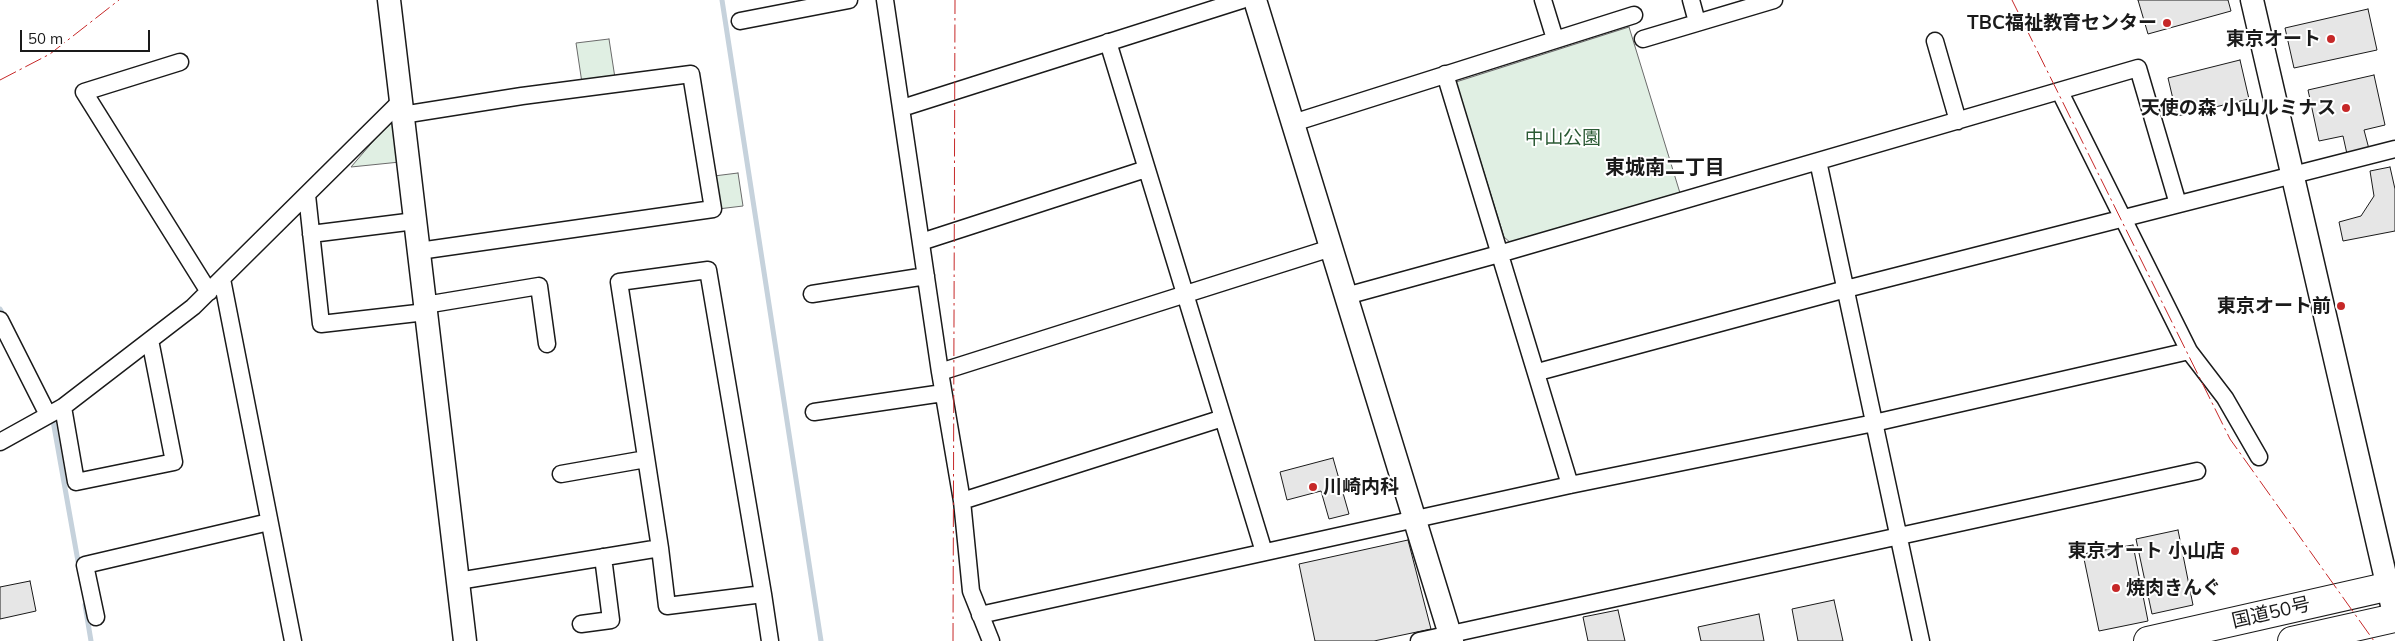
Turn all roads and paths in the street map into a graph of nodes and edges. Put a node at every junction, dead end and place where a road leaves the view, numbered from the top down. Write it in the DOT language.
graph roads {
  1 [pos="389,0"];
  2 [pos="849,0"];
  3 [pos="886,0"];
  4 [pos="1242,0"];
  5 [pos="1254,0"];
  6 [pos="1543,0"];
  7 [pos="1690,0"];
  8 [pos="1774,0"];
  9 [pos="2252,0"];
  10 [pos="1634,14"];
  11 [pos="740,21"];
  12 [pos="1697,22"];
  13 [pos="1555,39"];
  14 [pos="1643,39"];
  15 [pos="1935,41"];
  16 [pos="1108,42"];
  17 [pos="180,62"];
  18 [pos="1445,74"];
  19 [pos="2060,92"];
  20 [pos="402,108"];
  21 [pos="902,108"];
  22 [pos="1958,121"];
  23 [pos="1293,123"];
  24 [pos="2395,150"];
  25 [pos="1818,161"];
  26 [pos="1146,169"];
  27 [pos="2293,176"];
  28 [pos="306,195"];
  29 [pos="2178,204"];
  30 [pos="2124,218"];
  31 [pos="415,221"];
  32 [pos="311,234"];
  33 [pos="922,242"];
  34 [pos="1331,248"];
  35 [pos="419,251"];
  36 [pos="1499,254"];
  37 [pos="926,276"];
  38 [pos="222,279"];
  39 [pos="1846,289"];
  40 [pos="209,292"];
  41 [pos="812,294"];
  42 [pos="1186,295"];
  43 [pos="1346,296"];
  44 [pos="426,308"];
  45 [pos="0,320"];
  46 [pos="150,340"];
  47 [pos="546,344"];
  48 [pos="2188,351"];
  49 [pos="940,372"];
  50 [pos="1538,372"];
  51 [pos="943,393"];
  52 [pos="63,407"];
  53 [pos="814,412"];
  54 [pos="48,415"];
  55 [pos="1223,418"];
  56 [pos="1874,423"];
  57 [pos="0,442"];
  58 [pos="2259,457"];
  59 [pos="646,459"];
  60 [pos="2196,472"];
  61 [pos="561,474"];
  62 [pos="1570,485"];
  63 [pos="962,501"];
  64 [pos="1416,520"];
  65 [pos="270,522"];
  66 [pos="1899,538"];
  67 [pos="660,548"];
  68 [pos="1264,552"];
  69 [pos="603,557"];
  70 [pos="458,581"];
  71 [pos="2391,586"];
  72 [pos="763,594"];
  73 [pos="980,615"];
  74 [pos="96,617"];
  75 [pos="2395,618"];
  76 [pos="581,624"];
  77 [pos="1451,638"];
  78 [pos="293,641"];
  79 [pos="465,641"];
  80 [pos="770,641"];
  81 [pos="991,641"];
  82 [pos="1420,641"];
  83 [pos="1921,641"];
  84 [pos="2148,641"];
  85 [pos="2292,641"];
  1 -- 20 [label="street"];
  2 -- 11 [label="street"];
  3 -- 21 [label="street"];
  4 -- 16 [label="street"];
  5 -- 23 [label="street"];
  6 -- 13 [label="street"];
  7 -- 12 [label="street"];
  8 -- 12 [label="street"];
  9 -- 27 [label="street"];
  10 -- 13 [label="street"];
  12 -- 14 [label="street"];
  13 -- 18 [label="street"];
  15 -- 22 [label="street"];
  16 -- 21 [label="street"];
  16 -- 26 [label="street"];
  17 -- 40 [label="street"];
  18 -- 23 [label="street"];
  18 -- 36 [label="street"];
  19 -- 22 [label="street"];
  19 -- 29 [label="street"];
  19 -- 30 [label="street"];
  20 -- 28 [label="street"];
  20 -- 31 [label="street"];
  20 -- 35 [label="street"];
  21 -- 33 [label="street"];
  22 -- 25 [label="street"];
  23 -- 34 [label="street"];
  24 -- 27 [label="street"];
  25 -- 36 [label="street"];
  25 -- 39 [label="street"];
  26 -- 33 [label="street"];
  26 -- 42 [label="street"];
  27 -- 29 [label="street"];
  27 -- 71 [label="street"];
  28 -- 32 [label="street"];
  28 -- 38 [label="street"];
  29 -- 30 [label="street"];
  30 -- 39 [label="street"];
  30 -- 48 [label="street"];
  31 -- 32 [label="street"];
  31 -- 35 [label="street"];
  32 -- 44 [label="street"];
  33 -- 37 [label="street"];
  34 -- 42 [label="street"];
  34 -- 43 [label="street"];
  35 -- 44 [label="street"];
  36 -- 43 [label="street"];
  36 -- 50 [label="street"];
  37 -- 41 [label="street"];
  37 -- 49 [label="street"];
  38 -- 40 [label="street"];
  38 -- 65 [label="street"];
  39 -- 50 [label="street"];
  39 -- 56 [label="street"];
  40 -- 46 [label="street"];
  42 -- 49 [label="street"];
  42 -- 55 [label="street"];
  43 -- 64 [label="street"];
  44 -- 47 [label="street"];
  44 -- 70 [label="street"];
  45 -- 54 [label="street"];
  46 -- 52 [label="street"];
  46 -- 52 [label="street"];
  48 -- 56 [label="street"];
  48 -- 58 [label="street"];
  49 -- 51 [label="street"];
  50 -- 62 [label="street"];
  51 -- 53 [label="street"];
  51 -- 63 [label="street"];
  52 -- 54 [label="street"];
  54 -- 57 [label="street"];
  55 -- 63 [label="street"];
  55 -- 68 [label="street"];
  56 -- 62 [label="street"];
  56 -- 66 [label="street"];
  59 -- 61 [label="street"];
  59 -- 67 [label="street"];
  59 -- 72 [label="street"];
  60 -- 66 [label="street"];
  62 -- 64 [label="street"];
  63 -- 73 [label="street"];
  64 -- 68 [label="street"];
  64 -- 77 [label="street"];
  65 -- 74 [label="street"];
  65 -- 78 [label="street"];
  66 -- 77 [label="street"];
  66 -- 83 [label="street"];
  67 -- 69 [label="street"];
  67 -- 72 [label="street"];
  68 -- 73 [label="street"];
  69 -- 70 [label="street"];
  69 -- 76 [label="street"];
  70 -- 79 [label="street"];
  71 -- 75 [label="street"];
  71 -- 84 [label="highway, 国道50号"];
  72 -- 80 [label="street"];
  73 -- 81 [label="street"];
  75 -- 85 [label="highway, 国道50号"];
  77 -- 82 [label="street"];
}
